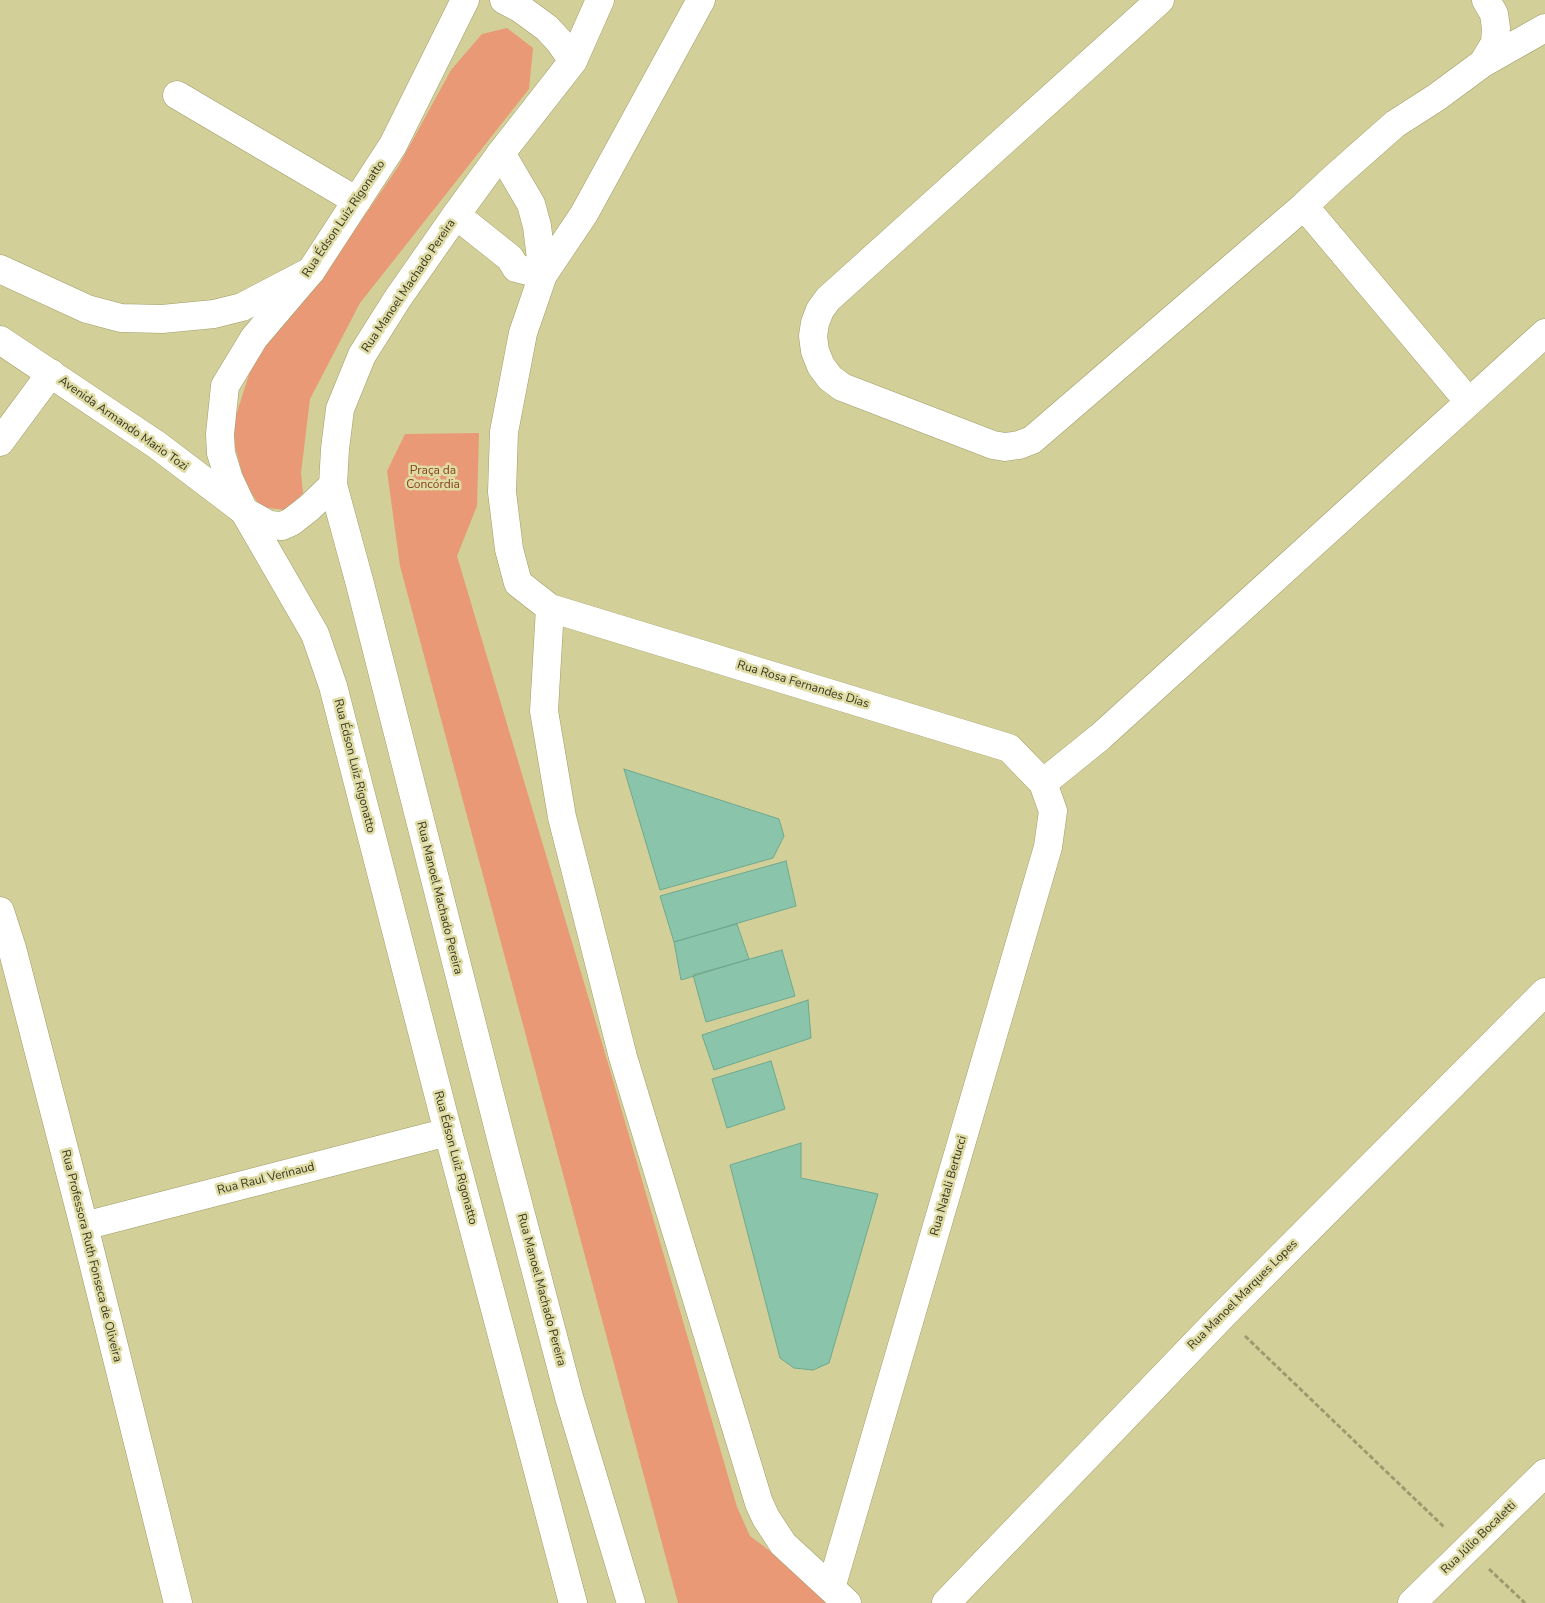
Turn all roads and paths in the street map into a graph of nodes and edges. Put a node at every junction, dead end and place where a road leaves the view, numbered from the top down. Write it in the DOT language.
graph roads {
  1 [pos="465,0"];
  2 [pos="504,0"];
  3 [pos="600,0"];
  4 [pos="701,0"];
  5 [pos="1486,0"];
  6 [pos="1149,4"];
  7 [pos="1545,28"];
  8 [pos="573,61"];
  9 [pos="1483,63"];
  10 [pos="177,95"];
  11 [pos="501,153"];
  12 [pos="356,200"];
  13 [pos="1304,206"];
  14 [pos="456,215"];
  15 [pos="0,269"];
  16 [pos="311,270"];
  17 [pos="543,275"];
  18 [pos="1545,333"];
  19 [pos="0,340"];
  20 [pos="51,373"];
  21 [pos="1469,402"];
  22 [pos="0,442"];
  23 [pos="333,485"];
  24 [pos="244,511"];
  25 [pos="550,608"];
  26 [pos="1043,783"];
  27 [pos="0,910"];
  28 [pos="1545,992"];
  29 [pos="448,1132"];
  30 [pos="84,1226"];
  31 [pos="1223,1314"];
  32 [pos="1545,1473"];
  33 [pos="1467,1549"];
  34 [pos="839,1595"];
  35 [pos="178,1603"];
  36 [pos="573,1603"];
  37 [pos="631,1603"];
  38 [pos="946,1603"];
  39 [pos="1412,1603"];
  40 [pos="1525,1603"];
  1 -- 12 [label="street, Rua Édson Luiz Rigonatto"];
  2 -- 8 [label="street"];
  3 -- 8 [label="street, Rua Manoel Machado Pereira"];
  4 -- 17 [label="street"];
  5 -- 9 [label="street"];
  6 -- 13 [label="street"];
  7 -- 9 [label="street"];
  8 -- 11 [label="street, Rua Manoel Machado Pereira"];
  9 -- 13 [label="street"];
  10 -- 12 [label="street"];
  11 -- 14 [label="street, Rua Manoel Machado Pereira"];
  11 -- 17 [label="street"];
  12 -- 16 [label="street, Rua Édson Luiz Rigonatto"];
  13 -- 21 [label="street"];
  14 -- 17 [label="street, Rua Manoel Machado Pereira"];
  14 -- 23 [label="street, Rua Manoel Machado Pereira"];
  15 -- 16 [label="street"];
  16 -- 24 [label="street, Rua Édson Luiz Rigonatto"];
  17 -- 25 [label="street"];
  18 -- 21 [label="street"];
  19 -- 20 [label="street, Avenida Armando Mario Tozi"];
  20 -- 22 [label="street"];
  20 -- 24 [label="street, Avenida Armando Mario Tozi"];
  21 -- 26 [label="street"];
  23 -- 24 [label="street"];
  23 -- 37 [label="street, Rua Manoel Machado Pereira"];
  24 -- 29 [label="street, Rua Édson Luiz Rigonatto"];
  25 -- 26 [label="street, Rua Rosa Fernandes Dias"];
  25 -- 34 [label="street"];
  26 -- 34 [label="street, Rua Natali Bertucci"];
  27 -- 30 [label="street, Rua Professora Ruth Fonseca de Oliveira"];
  28 -- 31 [label="street, Rua Manoel Marques Lopes"];
  29 -- 30 [label="street, Rua Raul Verinaud"];
  29 -- 36 [label="street, Rua Édson Luiz Rigonatto"];
  30 -- 35 [label="street, Rua Professora Ruth Fonseca de Oliveira"];
  31 -- 33 [label="path"];
  31 -- 38 [label="street, Rua Manoel Marques Lopes"];
  32 -- 33 [label="street, Rua Júlio Bocaletti"];
  33 -- 39 [label="street, Rua Júlio Bocaletti"];
  33 -- 40 [label="path"];
}
